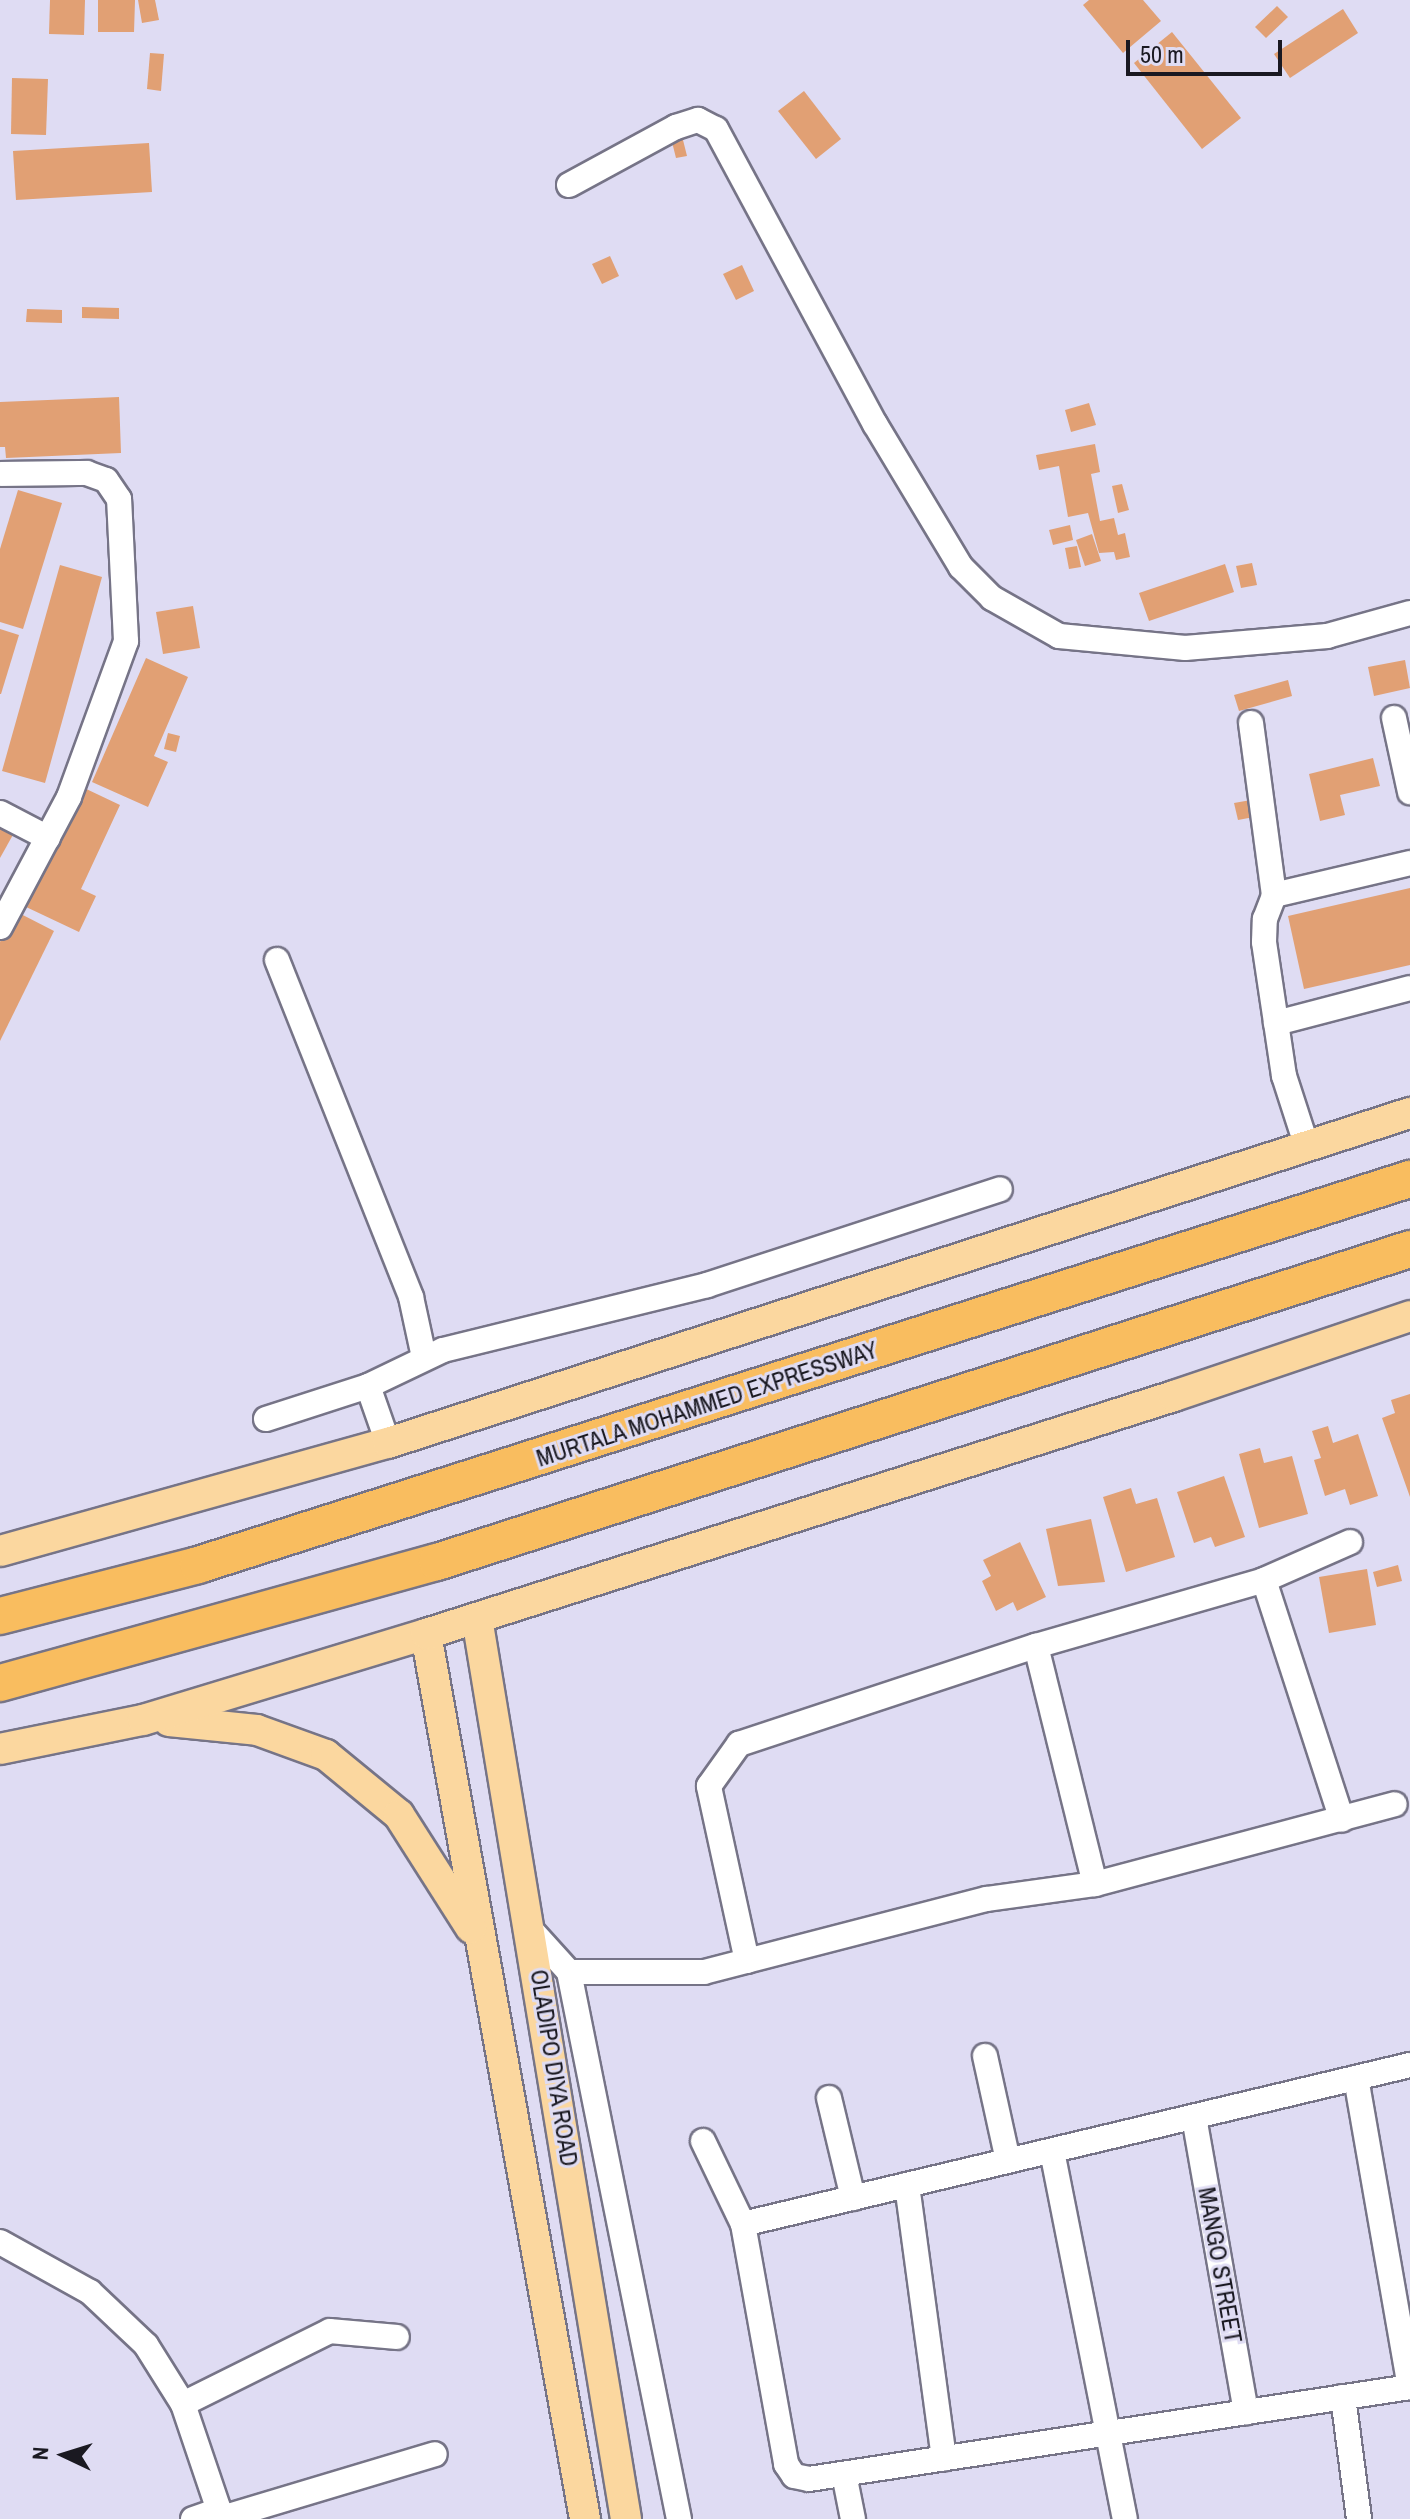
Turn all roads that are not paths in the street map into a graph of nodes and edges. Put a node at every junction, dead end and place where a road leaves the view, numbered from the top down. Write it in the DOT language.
graph roads {
  1 [pos="569,185"];
  2 [pos="1,474"];
  3 [pos="1410,613"];
  4 [pos="1394,718"];
  5 [pos="1251,723"];
  6 [pos="1410,792"];
  7 [pos="0,813"];
  8 [pos="48,838"];
  9 [pos="1410,863"];
  10 [pos="1274,895"];
  11 [pos="0,927"];
  12 [pos="277,960"];
  13 [pos="1410,988"];
  14 [pos="1276,1023"];
  15 [pos="1410,1113"];
  16 [pos="1307,1147"];
  17 [pos="1410,1179"];
  18 [pos="1000,1189"];
  19 [pos="1410,1249"];
  20 [pos="1410,1316"];
  21 [pos="424,1357"];
  22 [pos="368,1386"];
  23 [pos="266,1419"];
  24 [pos="388,1443"];
  25 [pos="1350,1542"];
  26 [pos="0,1551"];
  27 [pos="1264,1580"];
  28 [pos="0,1616"];
  29 [pos="477,1618"];
  30 [pos="426,1634"];
  31 [pos="1036,1646"];
  32 [pos="0,1683"];
  33 [pos="143,1720"];
  34 [pos="0,1749"];
  35 [pos="1395,1804"];
  36 [pos="1342,1820"];
  37 [pos="1095,1884"];
  38 [pos="532,1931"];
  39 [pos="481,1944"];
  40 [pos="747,1961"];
  41 [pos="569,1972"];
  42 [pos="985,2056"];
  43 [pos="1410,2065"];
  44 [pos="1356,2078"];
  45 [pos="829,2098"];
  46 [pos="1194,2117"];
  47 [pos="703,2141"];
  48 [pos="1052,2151"];
  49 [pos="1008,2161"];
  50 [pos="907,2185"];
  51 [pos="853,2198"];
  52 [pos="743,2224"];
  53 [pos="0,2242"];
  54 [pos="397,2337"];
  55 [pos="1410,2387"];
  56 [pos="1343,2397"];
  57 [pos="183,2404"];
  58 [pos="1246,2412"];
  59 [pos="1108,2434"];
  60 [pos="435,2454"];
  61 [pos="944,2459"];
  62 [pos="844,2474"];
  63 [pos="221,2516"];
  64 [pos="193,2519"];
  65 [pos="585,2519"];
  66 [pos="626,2519"];
  67 [pos="679,2519"];
  68 [pos="853,2519"];
  69 [pos="1125,2519"];
  70 [pos="1359,2519"];
  1 -- 3 [label="street"];
  2 -- 8 [label="street"];
  4 -- 6 [label="street"];
  5 -- 10 [label="street"];
  7 -- 8 [label="street"];
  8 -- 11 [label="street"];
  9 -- 10 [label="street"];
  10 -- 14 [label="street"];
  12 -- 21 [label="street"];
  13 -- 14 [label="street"];
  14 -- 16 [label="street"];
  15 -- 16 [label="main road"];
  16 -- 24 [label="main road"];
  17 -- 28 [label="highway, MURTALA MOHAMMED EXPRESSWAY"];
  18 -- 21 [label="street"];
  19 -- 32 [label="highway"];
  20 -- 29 [label="main road"];
  21 -- 22 [label="street"];
  22 -- 23 [label="street"];
  22 -- 24 [label="street"];
  24 -- 26 [label="main road"];
  25 -- 27 [label="street"];
  27 -- 31 [label="street"];
  27 -- 36 [label="street"];
  29 -- 30 [label="main road"];
  29 -- 38 [label="main road, OLADIPO DIYA ROAD"];
  30 -- 33 [label="main road"];
  30 -- 39 [label="main road, OLADIPO DIYA ROAD"];
  31 -- 37 [label="street"];
  31 -- 40 [label="street"];
  33 -- 34 [label="main road"];
  33 -- 39 [label="main road"];
  35 -- 36 [label="street"];
  36 -- 37 [label="street"];
  37 -- 40 [label="street"];
  38 -- 41 [label="street"];
  38 -- 66 [label="main road, OLADIPO DIYA ROAD"];
  39 -- 65 [label="main road, OLADIPO DIYA ROAD"];
  40 -- 41 [label="street"];
  41 -- 67 [label="street"];
  42 -- 49 [label="street"];
  43 -- 44 [label="street"];
  44 -- 46 [label="street"];
  44 -- 55 [label="street"];
  45 -- 51 [label="street"];
  46 -- 48 [label="street"];
  46 -- 58 [label="street, MANGO STREET"];
  47 -- 52 [label="street"];
  48 -- 49 [label="street"];
  48 -- 59 [label="street"];
  49 -- 50 [label="street"];
  50 -- 51 [label="street"];
  50 -- 61 [label="street"];
  51 -- 52 [label="street"];
  52 -- 62 [label="street"];
  53 -- 57 [label="street"];
  54 -- 57 [label="street"];
  55 -- 56 [label="street"];
  56 -- 58 [label="street"];
  56 -- 70 [label="street"];
  57 -- 63 [label="street"];
  58 -- 59 [label="street"];
  59 -- 61 [label="street"];
  59 -- 69 [label="street"];
  60 -- 63 [label="street"];
  61 -- 62 [label="street"];
  62 -- 68 [label="street"];
  63 -- 64 [label="street"];
}
